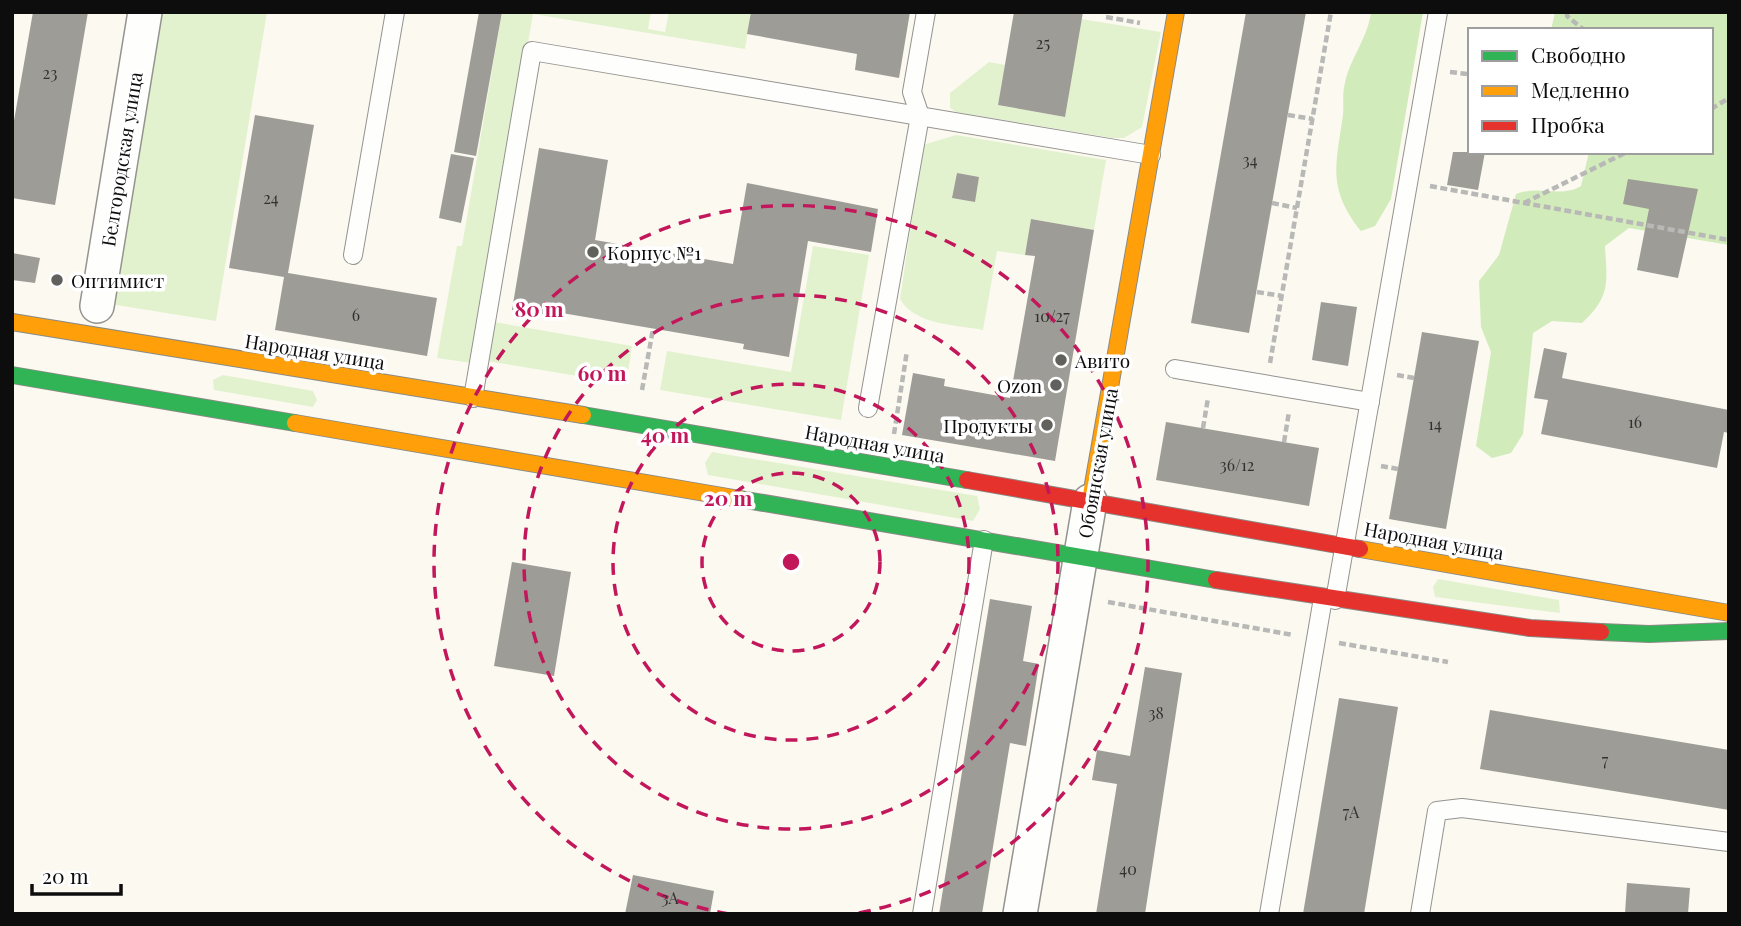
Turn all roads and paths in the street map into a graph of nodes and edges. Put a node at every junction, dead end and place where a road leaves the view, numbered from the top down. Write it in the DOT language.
graph roads {
  1 [pos="145,12"];
  2 [pos="395,12"];
  3 [pos="926,12"];
  4 [pos="1176,12"];
  5 [pos="1331,12"];
  6 [pos="1438,12"];
  7 [pos="1567,12"];
  8 [pos="1582,28"];
  9 [pos="1729,98"];
  10 [pos="1713,108"];
  11 [pos="919,116"];
  12 [pos="1288,116"];
  13 [pos="1313,119"];
  14 [pos="1623,154"];
  15 [pos="1151,155"];
  16 [pos="1408,183"];
  17 [pos="1272,203"];
  18 [pos="1523,203"];
  19 [pos="1297,208"];
  20 [pos="1729,240"];
  21 [pos="353,255"];
  22 [pos="1257,292"];
  23 [pos="1282,296"];
  24 [pos="97,306"];
  25 [pos="12,322"];
  26 [pos="653,328"];
  27 [pos="907,352"];
  28 [pos="1175,369"];
  29 [pos="12,375"];
  30 [pos="1266,384"];
  31 [pos="1293,389"];
  32 [pos="473,398"];
  33 [pos="641,398"];
  34 [pos="1370,402"];
  35 [pos="868,408"];
  36 [pos="892,441"];
  37 [pos="1284,442"];
  38 [pos="1090,501"];
  39 [pos="984,540"];
  40 [pos="1345,545"];
  41 [pos="1081,557"];
  42 [pos="1329,599"];
  43 [pos="1108,602"];
  44 [pos="1729,613"];
  45 [pos="1729,631"];
  46 [pos="1316,639"];
  47 [pos="1448,662"];
  48 [pos="1729,842"];
  49 [pos="922,914"];
  50 [pos="1020,914"];
  51 [pos="1269,914"];
  52 [pos="1420,914"];
  1 -- 24 [label="street, Белгородская улица"];
  2 -- 21 [label="lane"];
  3 -- 11 [label="lane"];
  4 -- 15 [label="street, Обоянская улица"];
  5 -- 13 [label="path"];
  6 -- 16 [label="lane"];
  7 -- 8 [label="path"];
  9 -- 10 [label="path"];
  11 -- 15 [label="lane"];
  11 -- 32 [label="lane"];
  11 -- 35 [label="lane"];
  12 -- 13 [label="path"];
  13 -- 19 [label="path"];
  14 -- 18 [label="path"];
  15 -- 38 [label="street, Обоянская улица"];
  16 -- 18 [label="path"];
  16 -- 34 [label="lane"];
  17 -- 19 [label="path"];
  18 -- 20 [label="path"];
  19 -- 23 [label="path"];
  22 -- 23 [label="path"];
  23 -- 30 [label="path"];
  25 -- 32 [label="street, Народная улица"];
  26 -- 33 [label="path"];
  27 -- 36 [label="path"];
  28 -- 30 [label="lane"];
  29 -- 39 [label="street"];
  30 -- 31 [label="lane"];
  31 -- 34 [label="lane"];
  31 -- 37 [label="path"];
  32 -- 38 [label="street, Народная улица"];
  34 -- 40 [label="lane"];
  38 -- 40 [label="street, Народная улица"];
  38 -- 41 [label="street, Обоянская улица"];
  39 -- 41 [label="street"];
  39 -- 49 [label="lane"];
  40 -- 42 [label="lane"];
  40 -- 44 [label="street, Народная улица"];
  41 -- 42 [label="street"];
  41 -- 50 [label="street, Обоянская улица"];
  42 -- 45 [label="street"];
  42 -- 46 [label="lane"];
  43 -- 46 [label="path"];
  46 -- 47 [label="path"];
  46 -- 51 [label="lane"];
  48 -- 52 [label="lane"];
}
